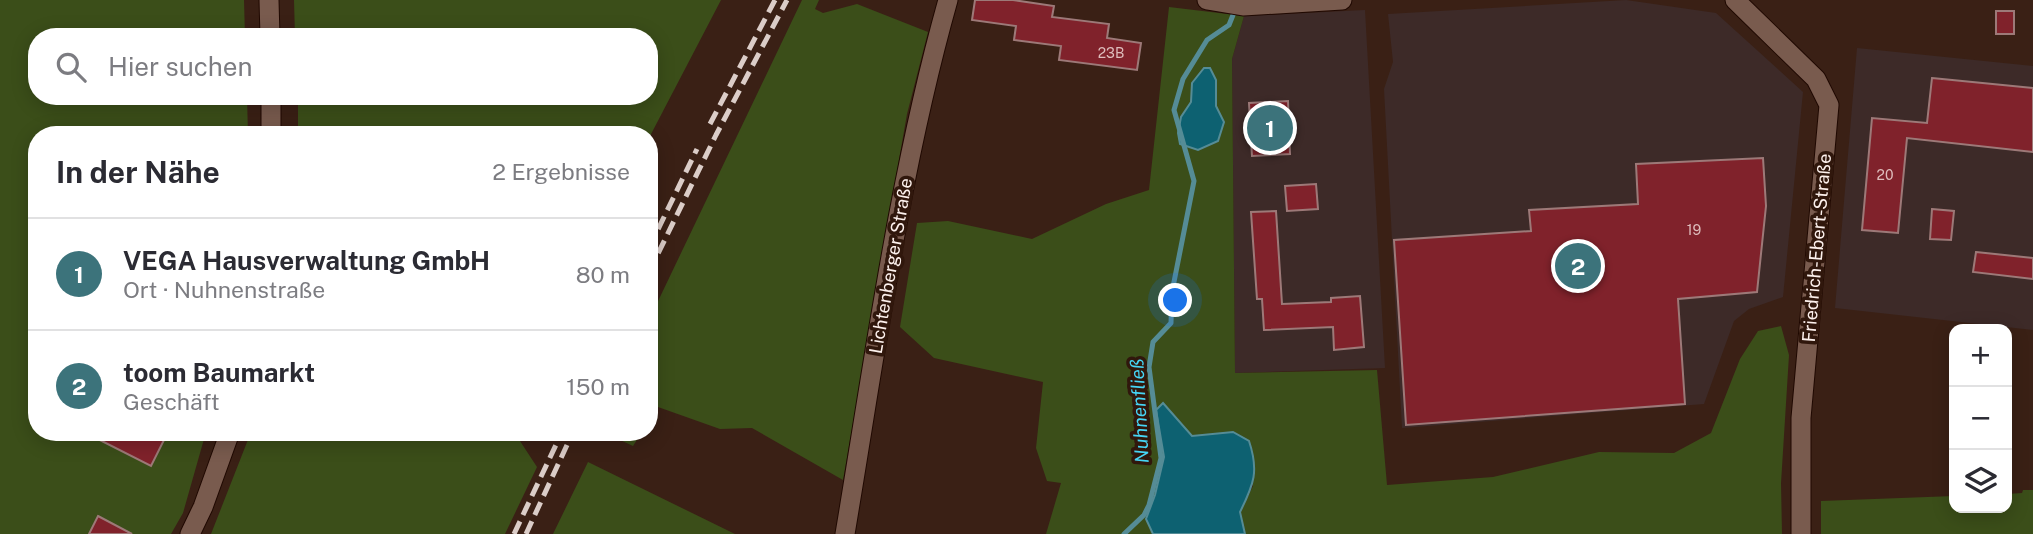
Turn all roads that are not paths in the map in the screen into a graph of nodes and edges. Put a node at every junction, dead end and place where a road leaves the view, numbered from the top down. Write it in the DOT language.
graph roads {
  1 [pos="269,0"];
  2 [pos="948,0"];
  3 [pos="1207,0"];
  4 [pos="1342,0"];
  5 [pos="1734,0"];
  6 [pos="270,28"];
  7 [pos="271,105"];
  8 [pos="271,126"];
  9 [pos="227,441"];
  10 [pos="190,534"];
  11 [pos="845,534"];
  12 [pos="1801,534"];
  1 -- 6 [label="street"];
  2 -- 11 [label="street, Lichtenberger Straße"];
  3 -- 4 [label="street"];
  5 -- 12 [label="street, Friedrich-Ebert-Straße"];
  7 -- 8 [label="street"];
  9 -- 10 [label="street"];
}
